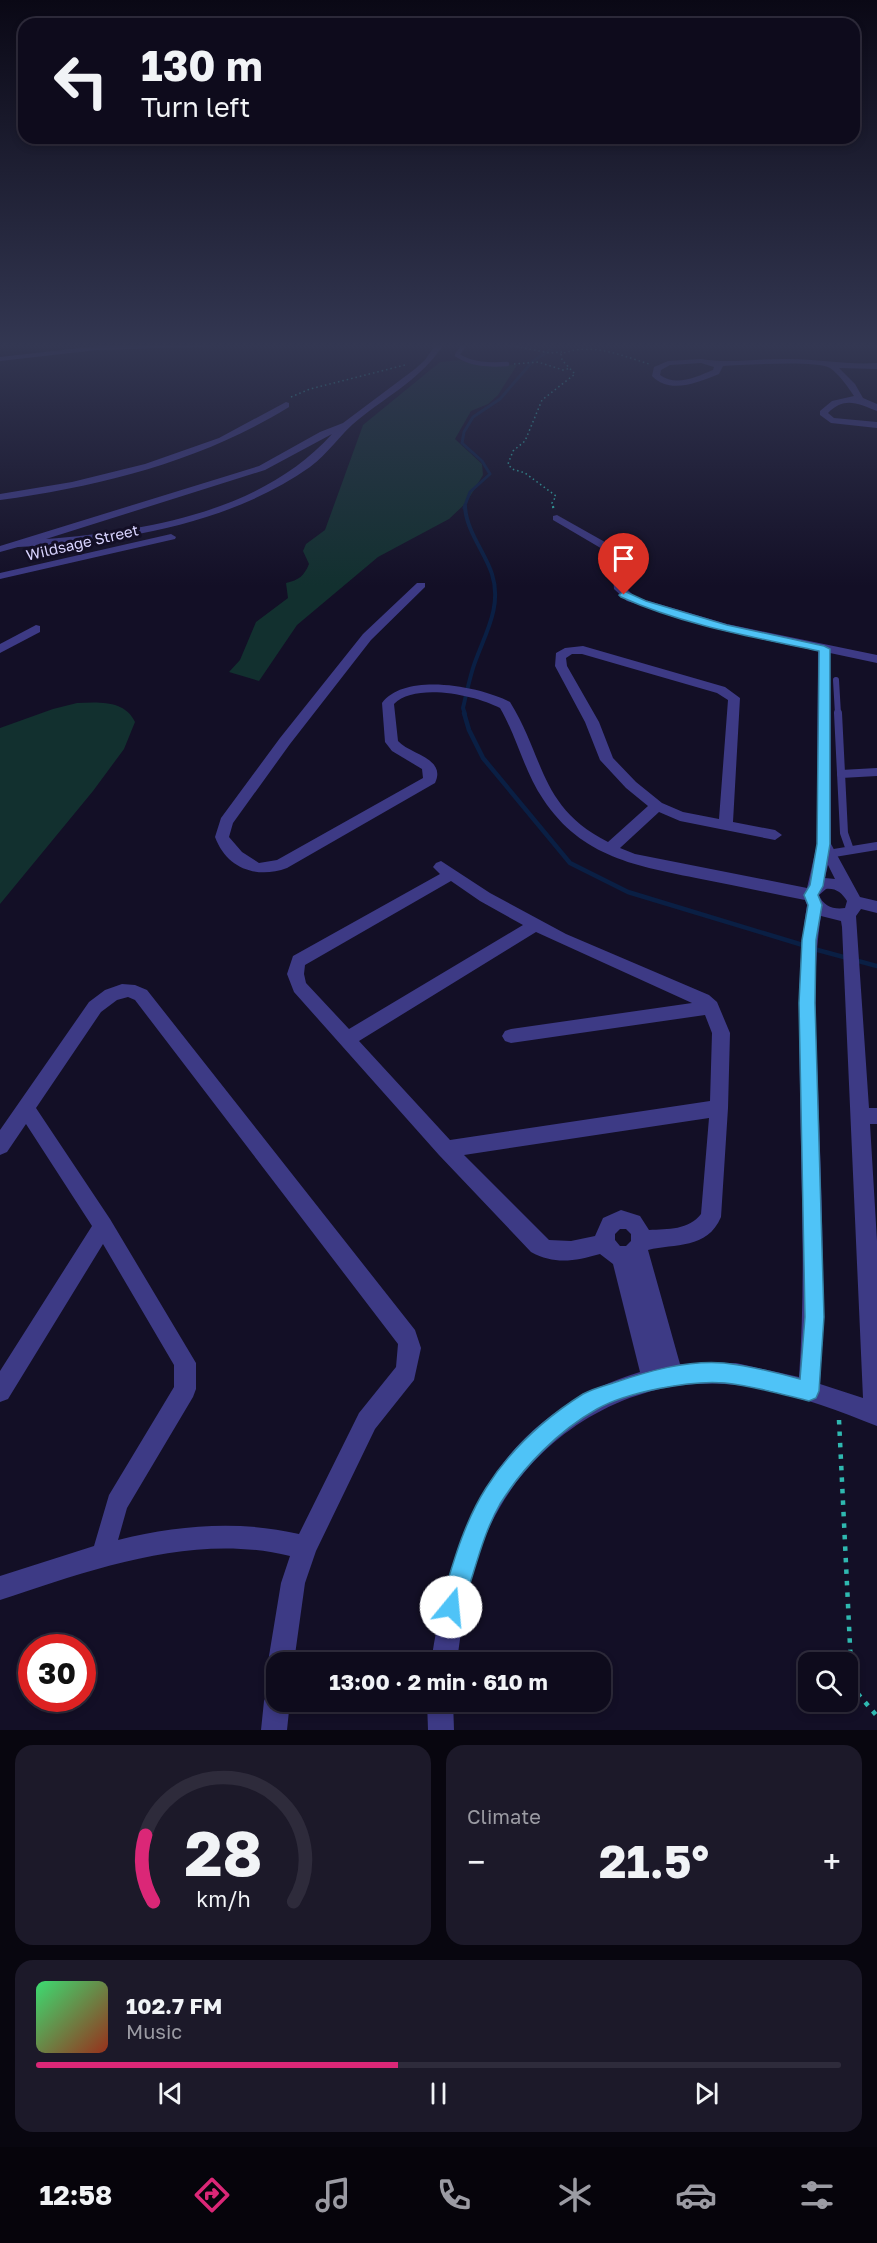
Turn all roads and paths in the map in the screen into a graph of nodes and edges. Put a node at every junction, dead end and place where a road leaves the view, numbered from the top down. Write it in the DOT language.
graph roads {
  1 [pos="347,424"];
  2 [pos="253,425"];
  3 [pos="345,425"];
  4 [pos="531,425"];
  5 [pos="0,497"];
  6 [pos="557,518"];
  7 [pos="171,537"];
  8 [pos="18,544"];
  9 [pos="0,549"];
  10 [pos="0,576"];
  11 [pos="421,585"];
  12 [pos="36,629"];
  13 [pos="0,649"];
  14 [pos="824,649"];
  15 [pos="877,658"];
  16 [pos="836,680"];
  17 [pos="877,772"];
  18 [pos="841,774"];
  19 [pos="657,806"];
  20 [pos="726,825"];
  21 [pos="775,835"];
  22 [pos="877,846"];
  23 [pos="609,850"];
  24 [pos="825,850"];
  25 [pos="850,850"];
  26 [pos="814,895"];
  27 [pos="850,902"];
  28 [pos="877,907"];
  29 [pos="535,925"];
  30 [pos="711,1008"];
  31 [pos="511,1036"];
  32 [pos="346,1040"];
  33 [pos="26,1108"];
  34 [pos="719,1108"];
  35 [pos="869,1116"];
  36 [pos="0,1146"];
  37 [pos="446,1149"];
  38 [pos="103,1226"];
  39 [pos="627,1247"];
  40 [pos="873,1298"];
  41 [pos="663,1378"];
  42 [pos="0,1391"];
  43 [pos="809,1391"];
  44 [pos="838,1400"];
  45 [pos="876,1414"];
  46 [pos="305,1547"];
  47 [pos="105,1553"];
  48 [pos="0,1588"];
  49 [pos="283,1652"];
  50 [pos="445,1652"];
  51 [pos="276,1712"];
  52 [pos="440,1712"];
  53 [pos="877,1716"];
  54 [pos="274,1730"];
  55 [pos="441,1730"];
  1 -- 8 [label="street"];
  2 -- 5 [label="street"];
  3 -- 8 [label="street"];
  4 -- 6 [label="path"];
  6 -- 14 [label="street"];
  7 -- 10 [label="street, Wildsage Street"];
  8 -- 9 [label="street"];
  11 -- 23 [label="street"];
  12 -- 13 [label="street"];
  14 -- 15 [label="street"];
  14 -- 24 [label="street"];
  16 -- 18 [label="lane"];
  17 -- 18 [label="lane"];
  18 -- 25 [label="lane"];
  19 -- 20 [label="street"];
  19 -- 20 [label="street"];
  19 -- 23 [label="street"];
  20 -- 21 [label="street"];
  22 -- 25 [label="lane"];
  23 -- 26 [label="street"];
  24 -- 25 [label="lane"];
  24 -- 26 [label="street"];
  24 -- 27 [label="street"];
  26 -- 27 [label="street"];
  26 -- 27 [label="street"];
  26 -- 43 [label="street"];
  27 -- 28 [label="street"];
  27 -- 35 [label="street"];
  29 -- 30 [label="street"];
  29 -- 32 [label="street"];
  29 -- 32 [label="street"];
  30 -- 31 [label="street"];
  30 -- 34 [label="street"];
  32 -- 37 [label="street"];
  33 -- 36 [label="street"];
  33 -- 38 [label="street"];
  33 -- 46 [label="street"];
  34 -- 37 [label="street"];
  34 -- 39 [label="street"];
  35 -- 40 [label="street"];
  37 -- 39 [label="street"];
  38 -- 42 [label="street"];
  38 -- 47 [label="street"];
  39 -- 41 [label="street"];
  40 -- 45 [label="street"];
  41 -- 43 [label="street"];
  41 -- 50 [label="street"];
  43 -- 44 [label="street"];
  44 -- 45 [label="street"];
  44 -- 53 [label="path"];
  46 -- 47 [label="street"];
  46 -- 49 [label="street"];
  47 -- 48 [label="street"];
  51 -- 54 [label="street"];
  52 -- 55 [label="street"];
}
